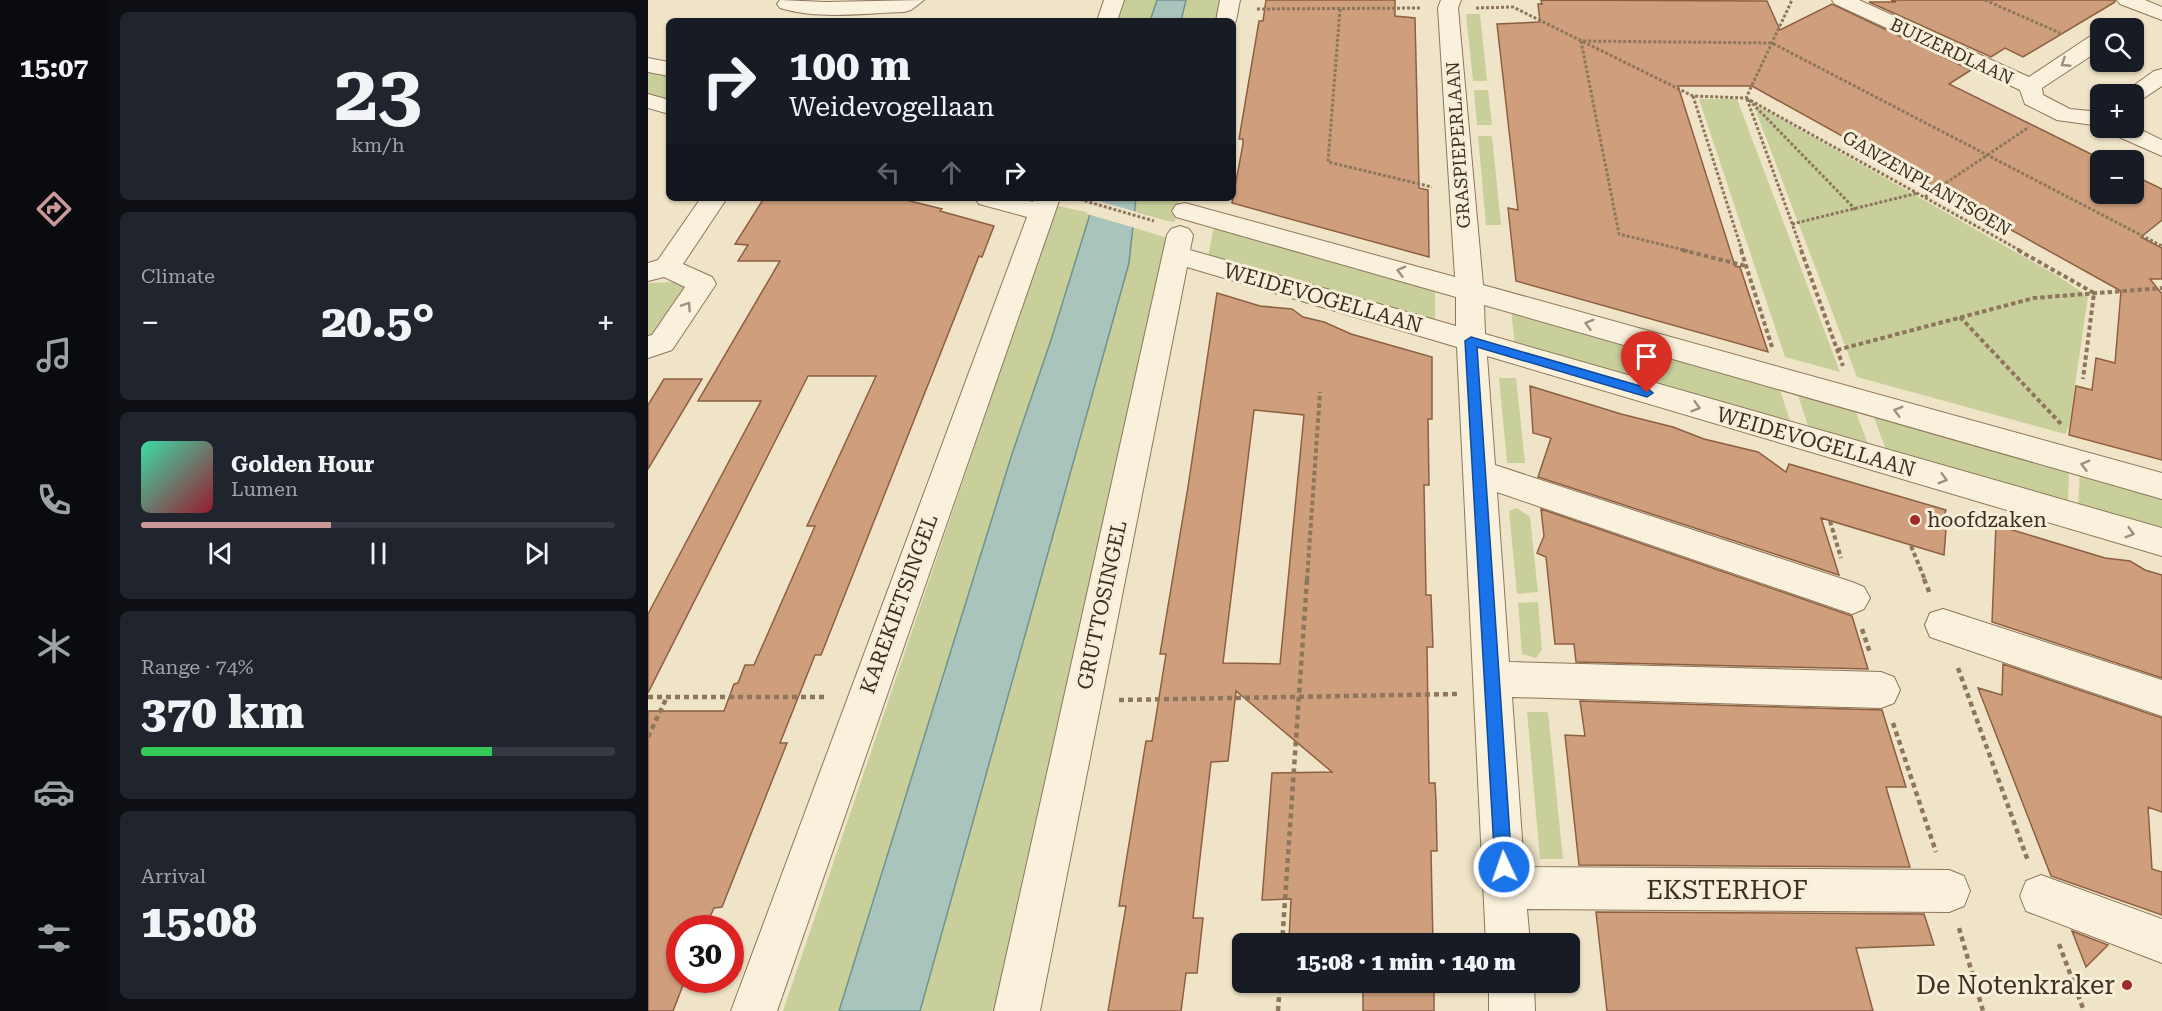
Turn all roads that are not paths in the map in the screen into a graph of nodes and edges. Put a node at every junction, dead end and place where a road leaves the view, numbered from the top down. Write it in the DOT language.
graph roads {
  1 [pos="790,0"];
  2 [pos="914,0"];
  3 [pos="1114,0"];
  4 [pos="1842,0"];
  5 [pos="2127,0"];
  6 [pos="1449,4"];
  7 [pos="2155,11"];
  8 [pos="826,14"];
  9 [pos="858,14"];
  10 [pos="1108,18"];
  11 [pos="2139,18"];
  12 [pos="2090,46"];
  13 [pos="648,65"];
  14 [pos="666,68"];
  15 [pos="2162,76"];
  16 [pos="2030,86"];
  17 [pos="2144,88"];
  18 [pos="648,101"];
  19 [pos="666,106"];
  20 [pos="2090,119"];
  21 [pos="2141,138"];
  22 [pos="2162,148"];
  23 [pos="712,201"];
  24 [pos="1009,201"];
  25 [pos="1044,206"];
  26 [pos="1176,210"];
  27 [pos="1176,255"];
  28 [pos="657,270"];
  29 [pos="1470,290"];
  30 [pos="1471,341"];
  31 [pos="648,347"];
  32 [pos="1481,474"];
  33 [pos="2162,486"];
  34 [pos="2162,542"];
  35 [pos="1852,598"];
  36 [pos="1943,625"];
  37 [pos="1493,686"];
  38 [pos="1881,690"];
  39 [pos="2162,698"];
  40 [pos="1505,888"];
  41 [pos="1949,891"];
  42 [pos="2041,896"];
  43 [pos="1507,933"];
  44 [pos="2162,941"];
  45 [pos="1511,993"];
  46 [pos="754,1011"];
  47 [pos="1017,1011"];
  48 [pos="1512,1011"];
  1 -- 8 [label="street"];
  2 -- 9 [label="street"];
  3 -- 10 [label="street"];
  4 -- 16 [label="street, BUIZERDLAAN"];
  5 -- 7 [label="street"];
  6 -- 29 [label="street, GRASPIEPERLAAN"];
  7 -- 11 [label="street"];
  8 -- 9 [label="street"];
  12 -- 16 [label="street, BUIZERDLAAN, one-way"];
  13 -- 14 [label="street"];
  15 -- 17 [label="street"];
  16 -- 20 [label="street, BUIZERDLAAN"];
  18 -- 19 [label="street"];
  21 -- 22 [label="street, BUIZERDLAAN"];
  23 -- 28 [label="street"];
  24 -- 25 [label="street"];
  25 -- 46 [label="street, KAREKIETSINGEL"];
  26 -- 27 [label="street, GRUTTOSINGEL"];
  29 -- 26 [label="street, one-way"];
  27 -- 30 [label="street, WEIDEVOGELLAAN"];
  27 -- 47 [label="street, GRUTTOSINGEL"];
  31 -- 28 [label="street, one-way"];
  29 -- 30 [label="street"];
  33 -- 29 [label="street, one-way"];
  30 -- 32 [label="street"];
  30 -- 34 [label="street, WEIDEVOGELLAAN, one-way"];
  32 -- 35 [label="street"];
  32 -- 37 [label="street"];
  36 -- 39 [label="street"];
  37 -- 38 [label="street"];
  37 -- 40 [label="street"];
  40 -- 41 [label="street, EKSTERHOF"];
  40 -- 43 [label="street"];
  42 -- 44 [label="street"];
  45 -- 48 [label="street"];
}
